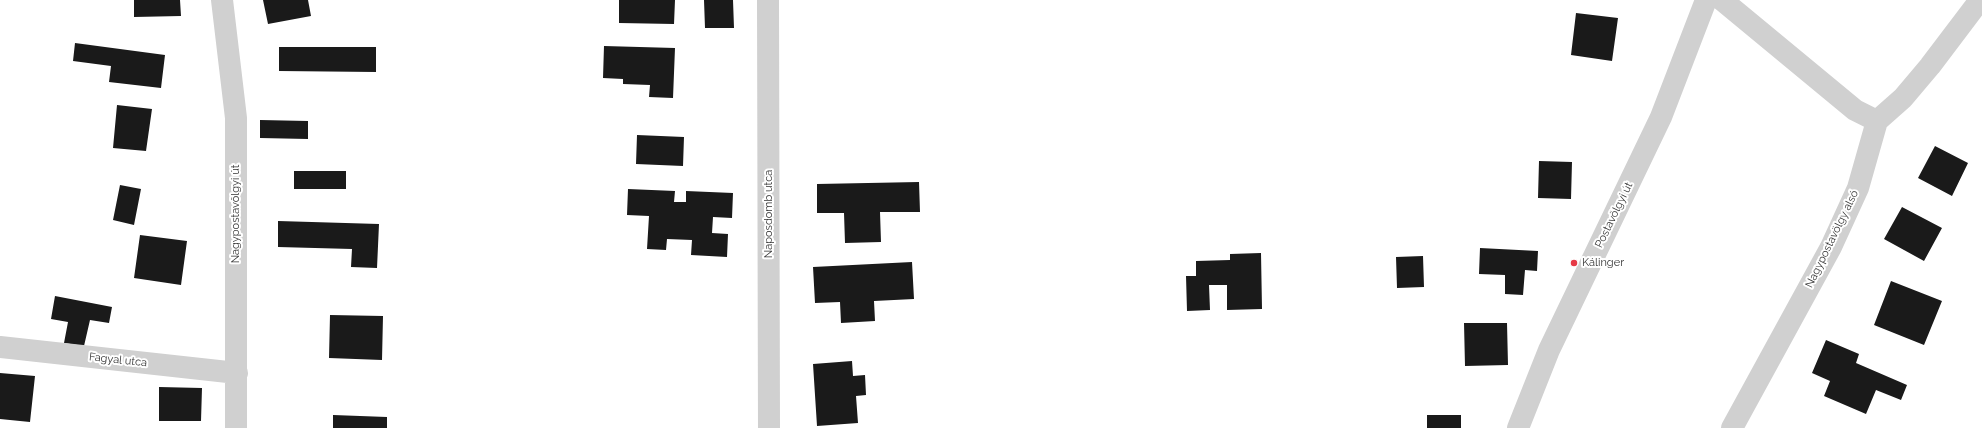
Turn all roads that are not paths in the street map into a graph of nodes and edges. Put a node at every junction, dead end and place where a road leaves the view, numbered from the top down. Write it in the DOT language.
graph roads {
  1 [pos="222,0"];
  2 [pos="768,0"];
  3 [pos="1706,0"];
  4 [pos="1722,0"];
  5 [pos="1980,0"];
  6 [pos="1877,122"];
  7 [pos="0,347"];
  8 [pos="237,373"];
  9 [pos="236,428"];
  10 [pos="769,428"];
  11 [pos="1518,428"];
  12 [pos="1732,428"];
  1 -- 8 [label="street, Nagypostavölgyi út"];
  2 -- 10 [label="street, Naposdomb utca"];
  3 -- 11 [label="street, Postavölgyi út"];
  4 -- 6 [label="street"];
  5 -- 6 [label="street"];
  6 -- 12 [label="street, Nagypostavölgy alsó"];
  7 -- 8 [label="street, Fagyal utca"];
  8 -- 9 [label="street, Nagypostavölgyi út"];
}
